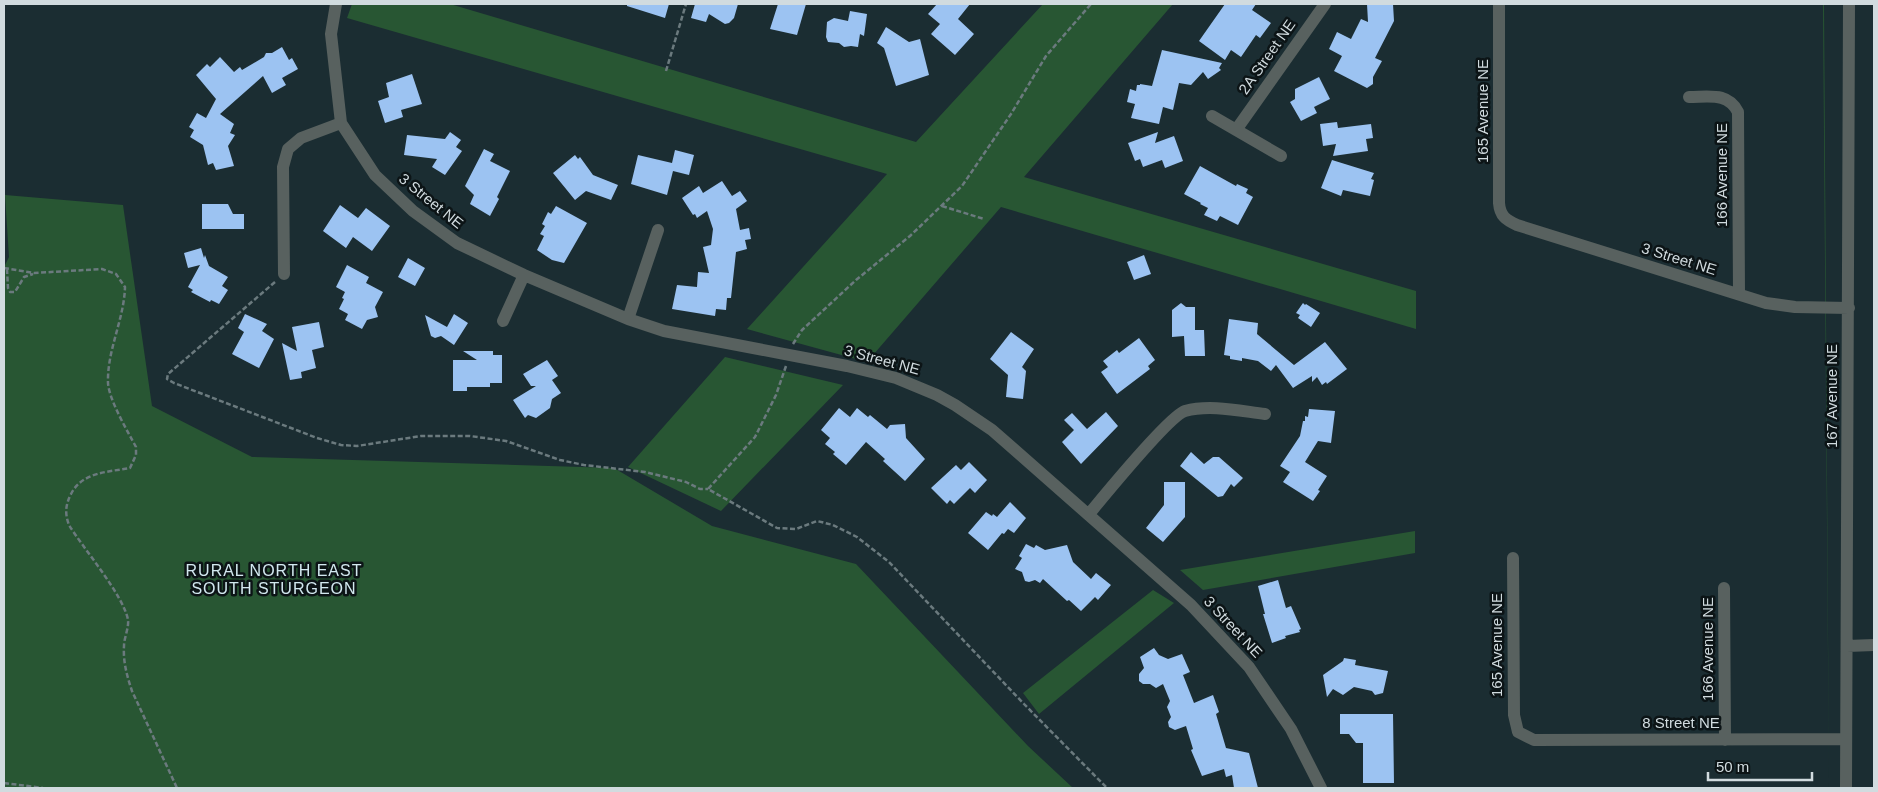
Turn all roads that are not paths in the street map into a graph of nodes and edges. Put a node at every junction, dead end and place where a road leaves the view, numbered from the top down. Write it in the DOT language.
graph roads {
  1 [pos="336,4"];
  2 [pos="1325,4"];
  3 [pos="1499,4"];
  4 [pos="1849,4"];
  5 [pos="1689,97"];
  6 [pos="1212,116"];
  7 [pos="341,123"];
  8 [pos="1236,130"];
  9 [pos="1282,156"];
  10 [pos="1504,218"];
  11 [pos="658,230"];
  12 [pos="284,274"];
  13 [pos="524,275"];
  14 [pos="1739,294"];
  15 [pos="1848,308"];
  16 [pos="628,319"];
  17 [pos="504,321"];
  18 [pos="1265,414"];
  19 [pos="1089,514"];
  20 [pos="1513,558"];
  21 [pos="1724,588"];
  22 [pos="1847,646"];
  23 [pos="1874,646"];
  24 [pos="1518,732"];
  25 [pos="1846,739"];
  26 [pos="1725,740"];
  27 [pos="1321,788"];
  28 [pos="1846,788"];
  1 -- 7 [label="street"];
  2 -- 8 [label="street, 2A Street NE"];
  3 -- 10 [label="street, 165 Avenue NE"];
  4 -- 15 [label="street, 167 Avenue NE"];
  5 -- 14 [label="street, 166 Avenue NE"];
  6 -- 8 [label="street"];
  7 -- 12 [label="street"];
  7 -- 13 [label="street, 3 Street NE"];
  8 -- 9 [label="street"];
  10 -- 14 [label="street, 3 Street NE"];
  11 -- 16 [label="street"];
  13 -- 16 [label="street, 3 Street NE"];
  13 -- 17 [label="street"];
  14 -- 15 [label="street, 3 Street NE"];
  15 -- 22 [label="street, 167 Avenue NE"];
  16 -- 19 [label="street, 3 Street NE"];
  18 -- 19 [label="street"];
  19 -- 27 [label="street, 3 Street NE"];
  20 -- 24 [label="street, 165 Avenue NE"];
  21 -- 26 [label="street, 166 Avenue NE"];
  22 -- 23 [label="street"];
  22 -- 25 [label="street, 167 Avenue NE"];
  24 -- 26 [label="street, 8 Street NE"];
  25 -- 26 [label="street, 8 Street NE"];
  25 -- 28 [label="street, 167 Avenue NE"];
}
